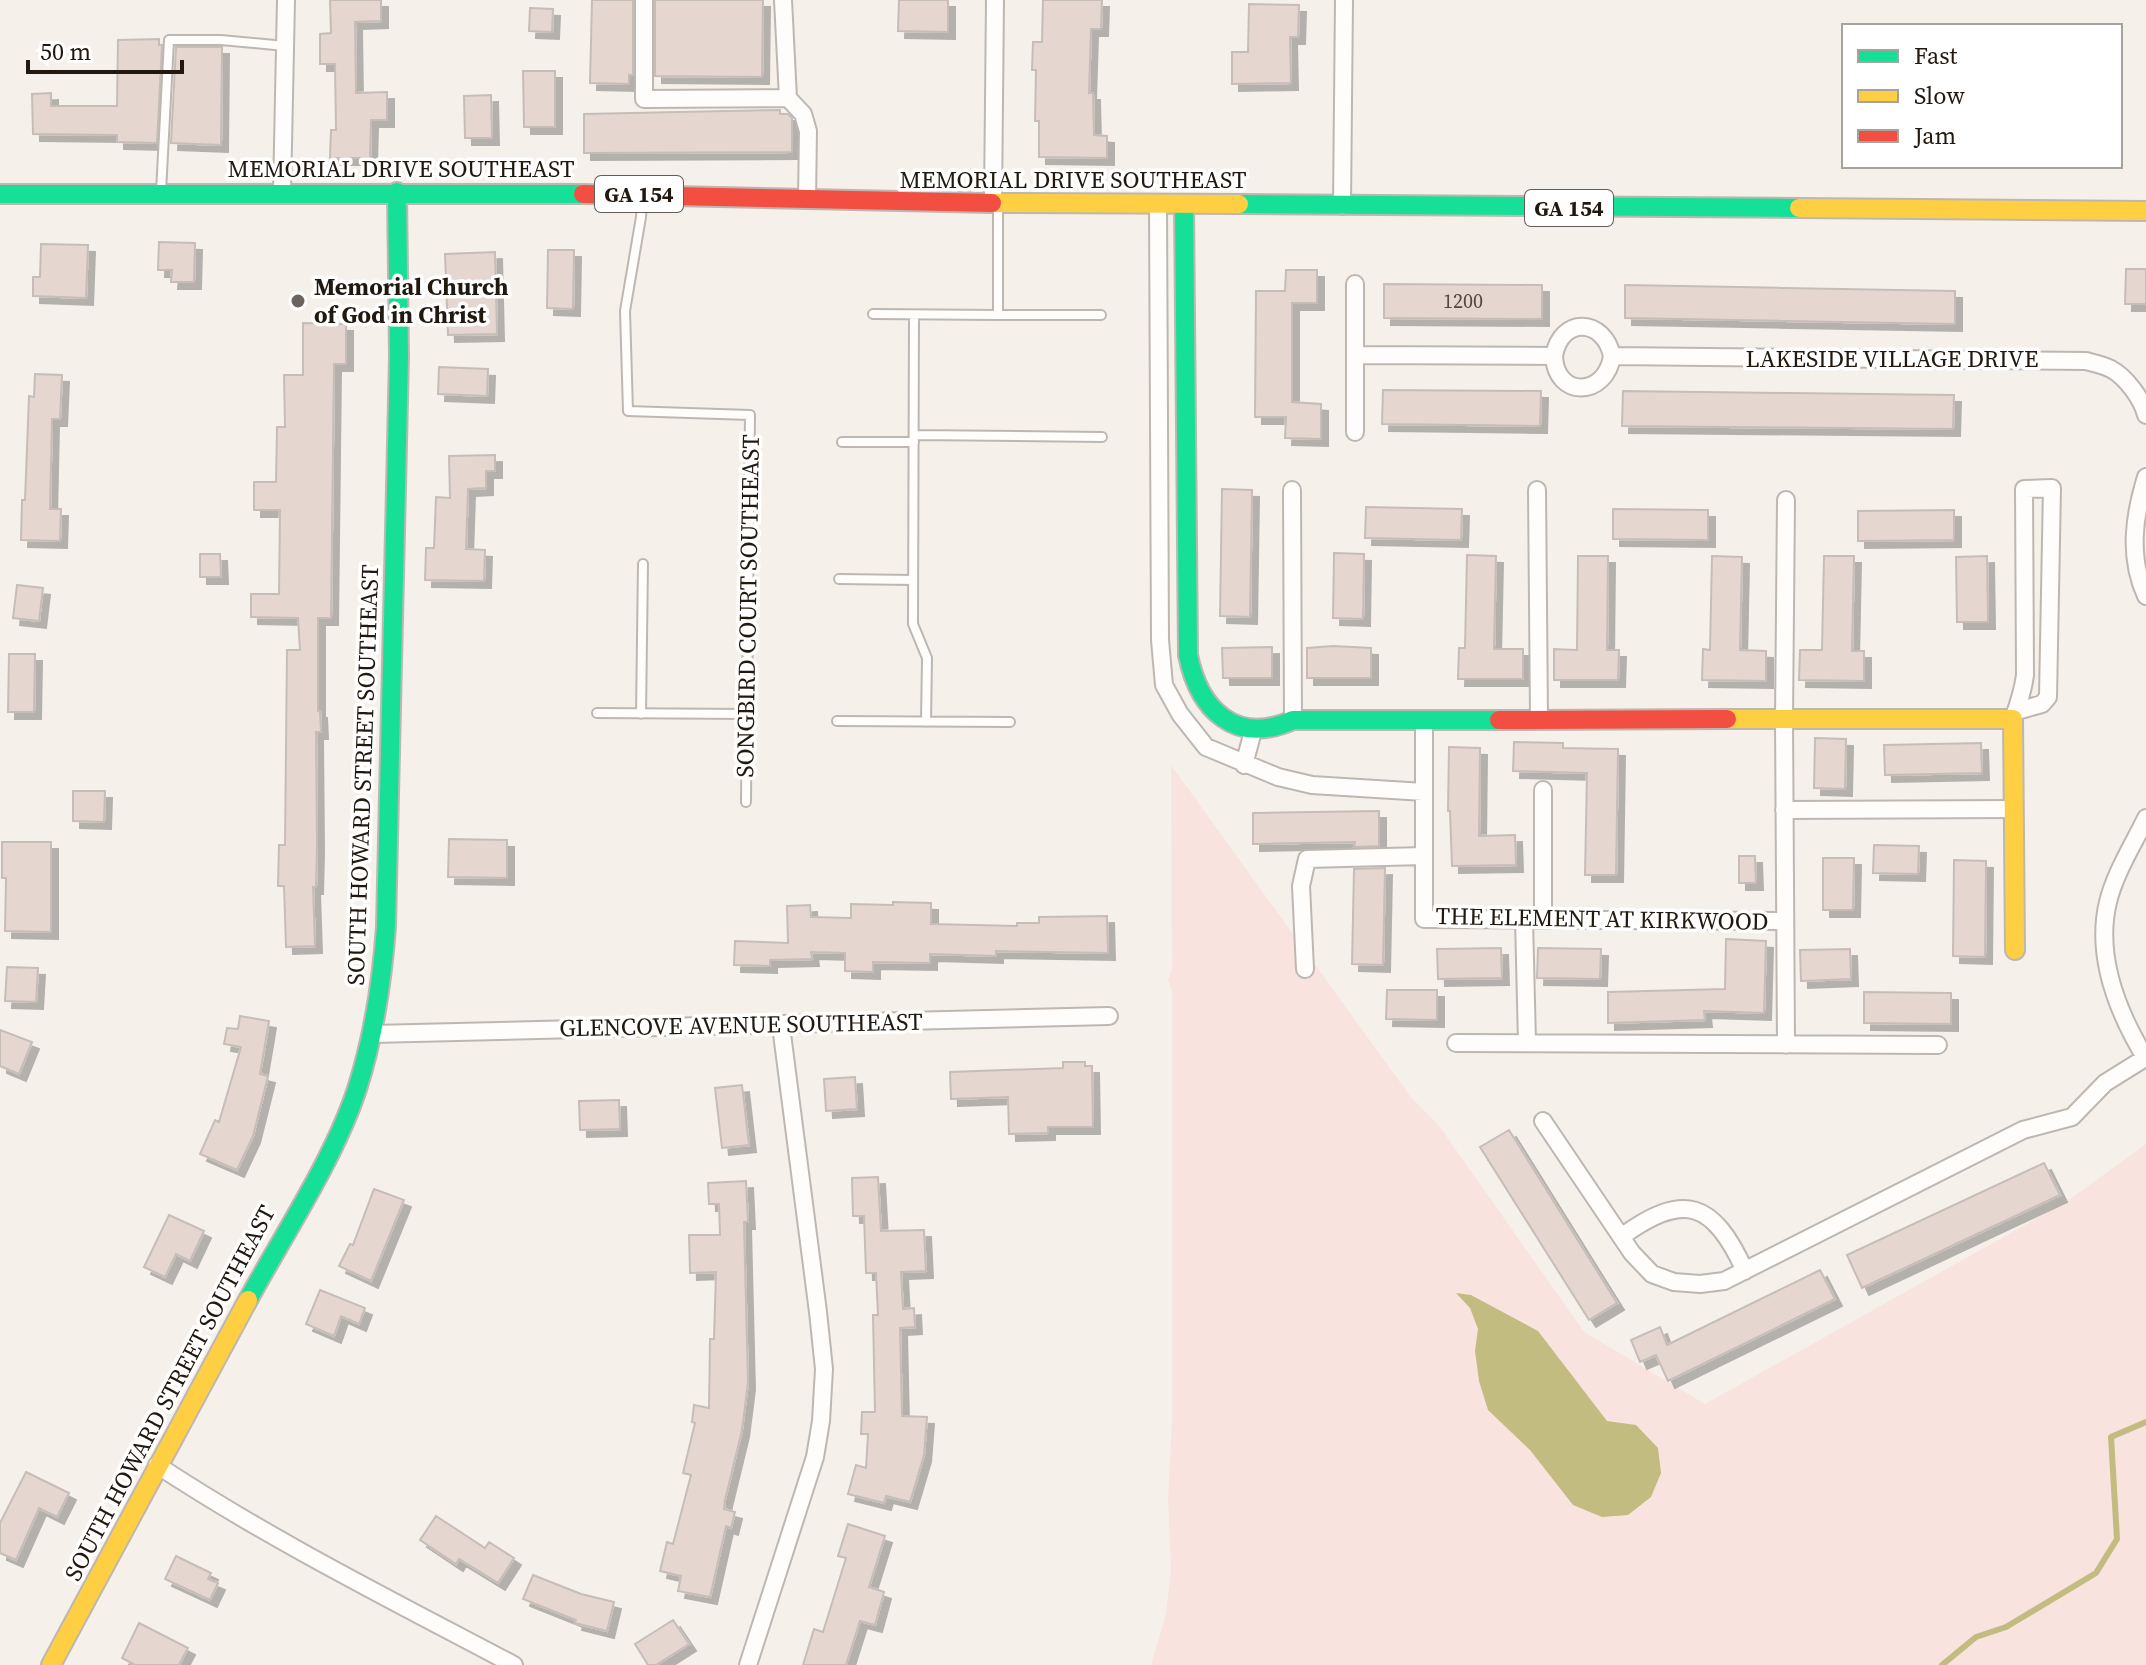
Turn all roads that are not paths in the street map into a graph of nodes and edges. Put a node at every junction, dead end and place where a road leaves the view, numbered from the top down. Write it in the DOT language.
graph roads {
  1 [pos="286,0"];
  2 [pos="644,0"];
  3 [pos="783,0"];
  4 [pos="995,0"];
  5 [pos="1344,0"];
  6 [pos="285,46"];
  7 [pos="788,98"];
  8 [pos="161,192"];
  9 [pos="397,192"];
  10 [pos="282,193"];
  11 [pos="0,194"];
  12 [pos="642,194"];
  13 [pos="807,200"];
  14 [pos="996,202"];
  15 [pos="1158,204"];
  16 [pos="1184,204"];
  17 [pos="1342,206"];
  18 [pos="2146,211"];
  19 [pos="1355,284"];
  20 [pos="873,314"];
  21 [pos="914,315"];
  22 [pos="998,315"];
  23 [pos="1101,315"];
  24 [pos="1355,355"];
  25 [pos="1554,356"];
  26 [pos="1612,356"];
  27 [pos="2146,415"];
  28 [pos="1355,432"];
  29 [pos="1102,437"];
  30 [pos="914,438"];
  31 [pos="842,442"];
  32 [pos="2146,477"];
  33 [pos="1292,490"];
  34 [pos="1537,490"];
  35 [pos="1786,500"];
  36 [pos="643,564"];
  37 [pos="839,579"];
  38 [pos="913,580"];
  39 [pos="2146,596"];
  40 [pos="597,713"];
  41 [pos="641,714"];
  42 [pos="747,714"];
  43 [pos="2015,715"];
  44 [pos="1424,719"];
  45 [pos="1539,719"];
  46 [pos="1784,719"];
  47 [pos="1293,720"];
  48 [pos="837,721"];
  49 [pos="926,722"];
  50 [pos="1010,722"];
  51 [pos="1253,731"];
  52 [pos="1244,765"];
  53 [pos="1543,790"];
  54 [pos="1424,792"];
  55 [pos="746,802"];
  56 [pos="2014,809"];
  57 [pos="1784,810"];
  58 [pos="2146,818"];
  59 [pos="1424,856"];
  60 [pos="1524,919"];
  61 [pos="1543,919"];
  62 [pos="1785,921"];
  63 [pos="2015,950"];
  64 [pos="1305,969"];
  65 [pos="1109,1016"];
  66 [pos="781,1026"];
  67 [pos="372,1034"];
  68 [pos="1456,1043"];
  69 [pos="1527,1043"];
  70 [pos="1786,1045"];
  71 [pos="1938,1045"];
  72 [pos="2145,1058"];
  73 [pos="1543,1121"];
  74 [pos="1621,1237"];
  75 [pos="1745,1271"];
  76 [pos="157,1465"];
  77 [pos="51,1665"];
  78 [pos="514,1665"];
  79 [pos="748,1665"];
  1 -- 6 [label="street"];
  2 -- 7 [label="street"];
  3 -- 7 [label="street"];
  4 -- 14 [label="street"];
  5 -- 17 [label="street"];
  6 -- 8 [label="lane"];
  6 -- 10 [label="street"];
  7 -- 13 [label="street"];
  8 -- 10 [label="street, MEMORIAL DRIVE SOUTHEAST / GA 154"];
  8 -- 11 [label="street, MEMORIAL DRIVE SOUTHEAST / GA 154"];
  9 -- 10 [label="street, MEMORIAL DRIVE SOUTHEAST / GA 154"];
  9 -- 12 [label="street, MEMORIAL DRIVE SOUTHEAST / GA 154"];
  9 -- 67 [label="street, SOUTH HOWARD STREET SOUTHEAST"];
  12 -- 13 [label="street, MEMORIAL DRIVE SOUTHEAST / GA 154"];
  12 -- 42 [label="lane, SONGBIRD COURT SOUTHEAST"];
  13 -- 14 [label="street, MEMORIAL DRIVE SOUTHEAST / GA 154"];
  14 -- 15 [label="street, MEMORIAL DRIVE SOUTHEAST / GA 154"];
  14 -- 22 [label="lane"];
  15 -- 16 [label="street, MEMORIAL DRIVE SOUTHEAST / GA 154"];
  15 -- 52 [label="street"];
  16 -- 17 [label="street, MEMORIAL DRIVE SOUTHEAST / GA 154"];
  16 -- 51 [label="street"];
  17 -- 18 [label="street, MEMORIAL DRIVE SOUTHEAST / GA 154"];
  19 -- 24 [label="street"];
  20 -- 21 [label="lane"];
  21 -- 22 [label="lane"];
  21 -- 30 [label="lane"];
  22 -- 23 [label="lane"];
  24 -- 25 [label="street"];
  24 -- 28 [label="street"];
  25 -- 26 [label="street"];
  25 -- 26 [label="street"];
  26 -- 27 [label="street, LAKESIDE VILLAGE DRIVE"];
  29 -- 30 [label="lane"];
  30 -- 31 [label="lane"];
  30 -- 38 [label="lane"];
  32 -- 39 [label="street"];
  33 -- 47 [label="street"];
  34 -- 45 [label="street"];
  35 -- 46 [label="street"];
  36 -- 41 [label="lane"];
  37 -- 38 [label="lane"];
  38 -- 49 [label="lane"];
  40 -- 41 [label="lane"];
  41 -- 42 [label="lane"];
  42 -- 55 [label="lane, SONGBIRD COURT SOUTHEAST"];
  43 -- 43 [label="street"];
  43 -- 46 [label="street"];
  43 -- 56 [label="street"];
  44 -- 45 [label="street"];
  44 -- 47 [label="street"];
  44 -- 54 [label="street, THE ELEMENT AT KIRKWOOD"];
  45 -- 46 [label="street"];
  46 -- 57 [label="street"];
  47 -- 51 [label="street"];
  48 -- 49 [label="lane"];
  49 -- 50 [label="lane"];
  51 -- 52 [label="street"];
  52 -- 54 [label="street"];
  53 -- 61 [label="street"];
  54 -- 59 [label="street, THE ELEMENT AT KIRKWOOD"];
  56 -- 57 [label="street"];
  56 -- 63 [label="street"];
  57 -- 62 [label="street"];
  58 -- 72 [label="street"];
  59 -- 60 [label="street, THE ELEMENT AT KIRKWOOD"];
  59 -- 64 [label="street"];
  60 -- 61 [label="street, THE ELEMENT AT KIRKWOOD"];
  60 -- 69 [label="street"];
  61 -- 62 [label="street, THE ELEMENT AT KIRKWOOD"];
  62 -- 70 [label="street"];
  65 -- 66 [label="street, GLENCOVE AVENUE SOUTHEAST"];
  66 -- 67 [label="street, GLENCOVE AVENUE SOUTHEAST"];
  66 -- 79 [label="street"];
  67 -- 76 [label="street, SOUTH HOWARD STREET SOUTHEAST"];
  68 -- 69 [label="street"];
  69 -- 70 [label="street"];
  70 -- 71 [label="street"];
  72 -- 75 [label="street"];
  73 -- 74 [label="street"];
  74 -- 75 [label="street"];
  74 -- 75 [label="street"];
  76 -- 77 [label="street, SOUTH HOWARD STREET SOUTHEAST"];
  76 -- 78 [label="street"];
}
